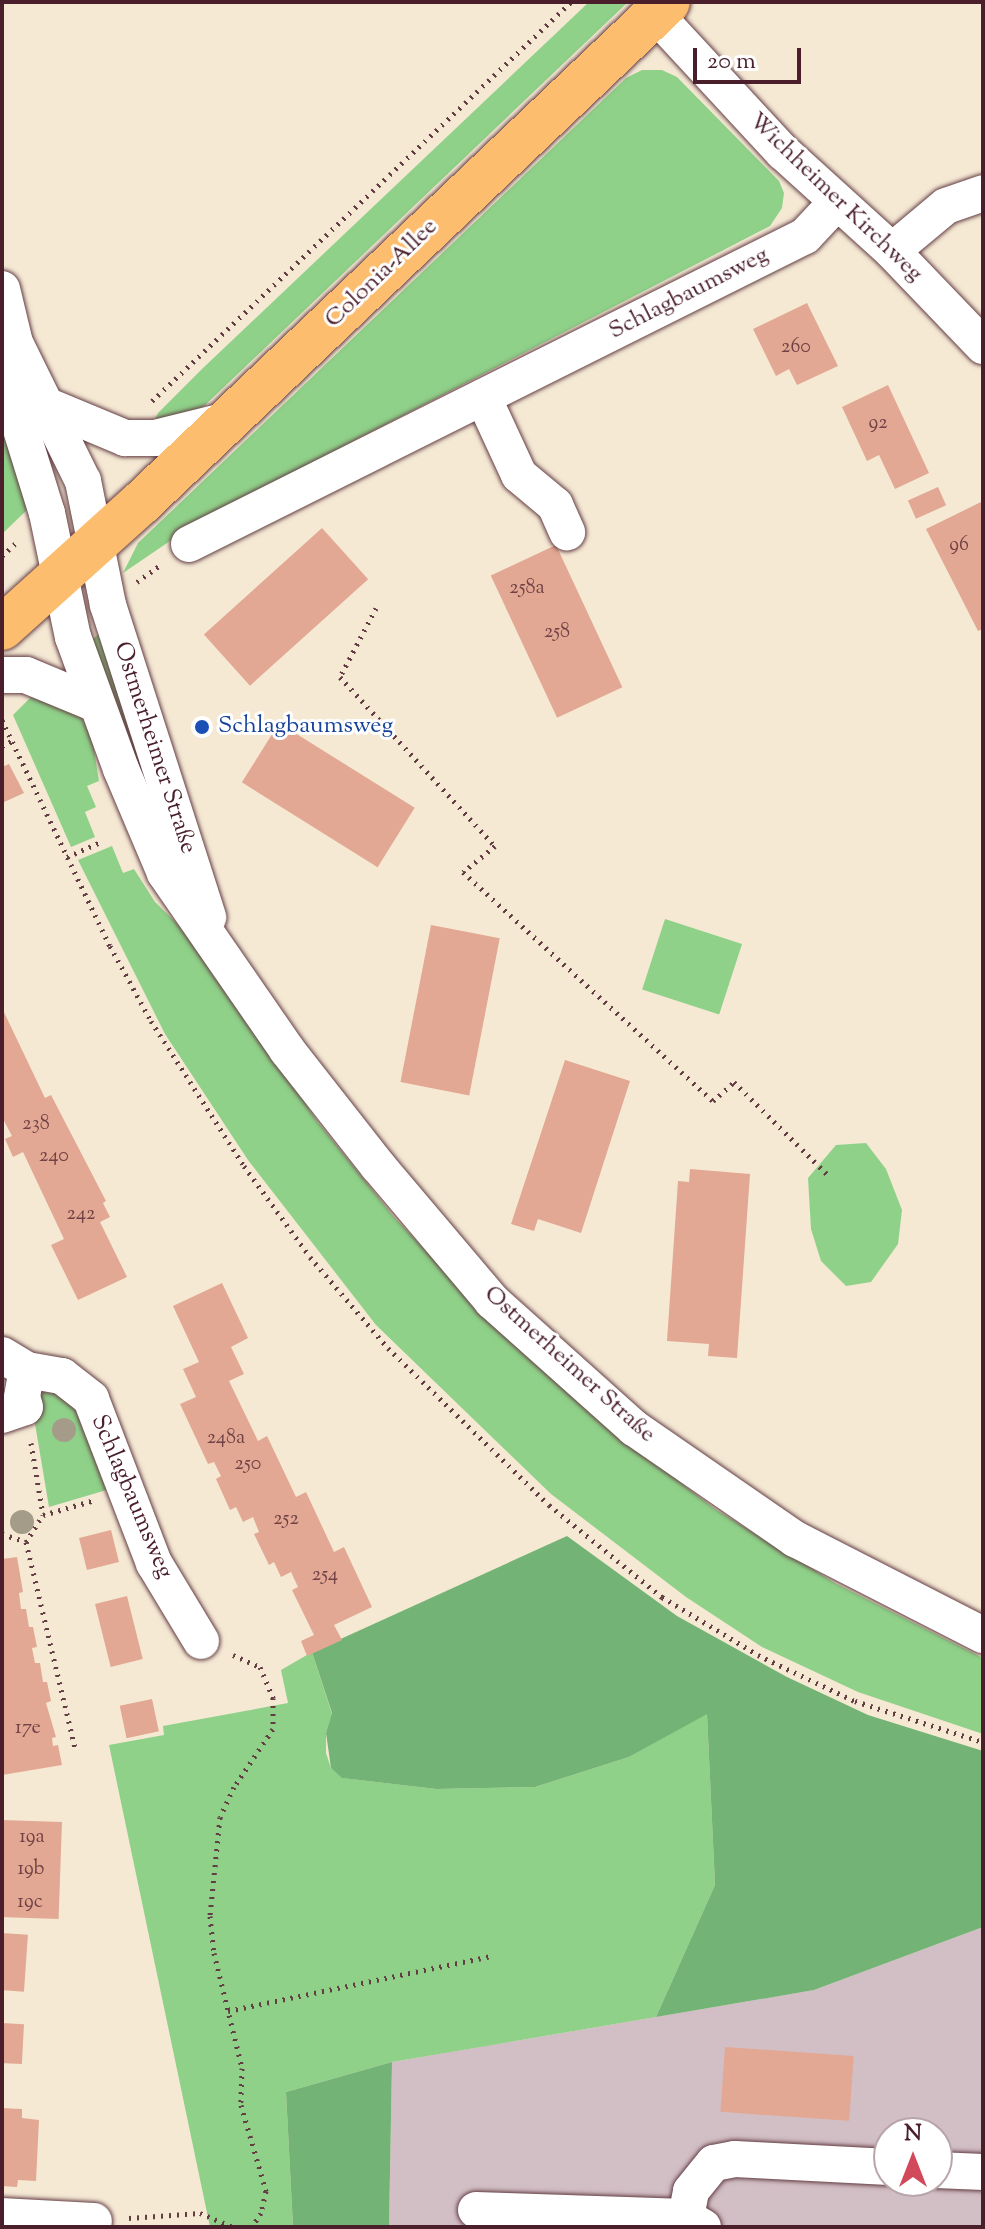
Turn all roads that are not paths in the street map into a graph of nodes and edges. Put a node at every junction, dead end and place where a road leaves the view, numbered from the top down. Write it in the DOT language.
graph roads {
  1 [pos="661,8"];
  2 [pos="983,193"];
  3 [pos="836,203"];
  4 [pos="892,251"];
  5 [pos="2,289"];
  6 [pos="15,343"];
  7 [pos="983,346"];
  8 [pos="483,397"];
  9 [pos="46,405"];
  10 [pos="228,420"];
  11 [pos="567,532"];
  12 [pos="96,544"];
  13 [pos="189,544"];
  14 [pos="60,577"];
  15 [pos="2,628"];
  16 [pos="2,675"];
  17 [pos="96,704"];
  18 [pos="218,949"];
  19 [pos="15,1363"];
  20 [pos="14,1411"];
  21 [pos="983,1635"];
  22 [pos="201,1641"];
  23 [pos="873,2166"];
  24 [pos="953,2171"];
  25 [pos="983,2172"];
  26 [pos="476,2210"];
  27 [pos="2,2216"];
  28 [pos="94,2221"];
  29 [pos="695,2222"];
  1 -- 3 [label="street, Wichheimer Kirchweg"];
  1 -- 10 [label="main road, Colonia-Allee"];
  2 -- 4 [label="street"];
  3 -- 4 [label="street, Wichheimer Kirchweg"];
  3 -- 8 [label="street, Schlagbaumsweg"];
  4 -- 7 [label="street, Wichheimer Kirchweg"];
  5 -- 6 [label="street"];
  6 -- 9 [label="street, Ostmerheimer Straße"];
  6 -- 14 [label="street, Ostmerheimer Straße"];
  8 -- 11 [label="street"];
  8 -- 13 [label="street, Schlagbaumsweg"];
  9 -- 10 [label="street"];
  9 -- 12 [label="street, Ostmerheimer Straße"];
  10 -- 12 [label="main road, Colonia-Allee"];
  12 -- 14 [label="main road"];
  12 -- 18 [label="street, Ostmerheimer Straße"];
  14 -- 15 [label="main road"];
  14 -- 17 [label="street, Ostmerheimer Straße"];
  16 -- 17 [label="street"];
  17 -- 18 [label="street, Ostmerheimer Straße"];
  18 -- 21 [label="street, Ostmerheimer Straße"];
  19 -- 20 [label="street"];
  19 -- 22 [label="street, Schlagbaumsweg"];
  23 -- 29 [label="street"];
  24 -- 25 [label="street"];
  26 -- 29 [label="street"];
  27 -- 28 [label="street"];
}
